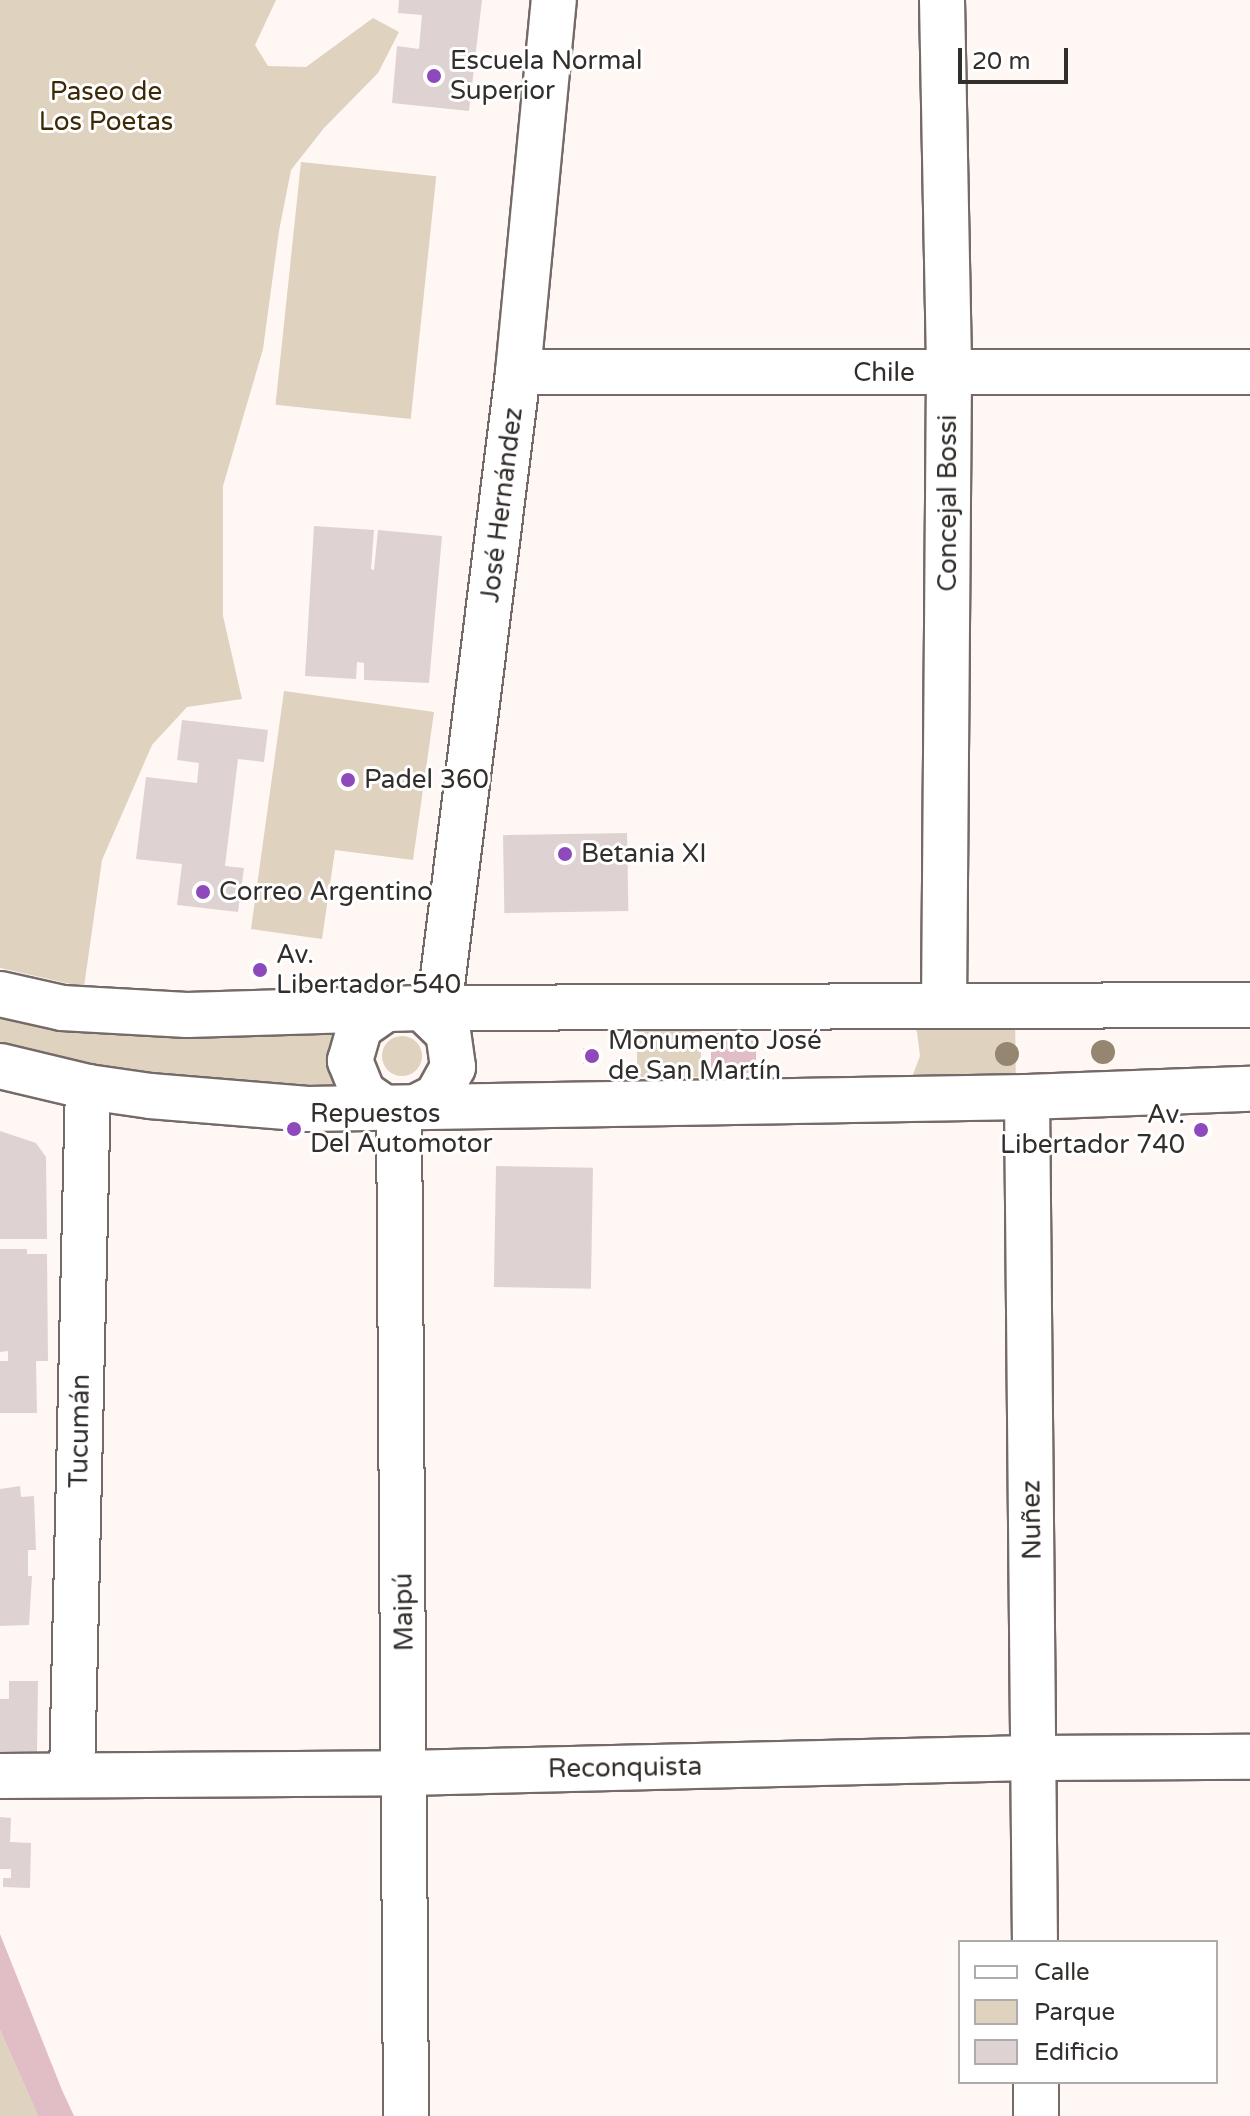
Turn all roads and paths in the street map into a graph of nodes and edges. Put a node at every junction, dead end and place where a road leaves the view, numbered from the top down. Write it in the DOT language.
graph roads {
  1 [pos="554,0"];
  2 [pos="942,0"];
  3 [pos="518,372"];
  4 [pos="1250,372"];
  5 [pos="949,373"];
  6 [pos="0,994"];
  7 [pos="944,1005"];
  8 [pos="1250,1005"];
  9 [pos="416,1009"];
  10 [pos="0,1066"];
  11 [pos="88,1087"];
  12 [pos="1250,1089"];
  13 [pos="1027,1097"];
  14 [pos="399,1109"];
  15 [pos="1250,1757"];
  16 [pos="1034,1758"];
  17 [pos="406,1773"];
  18 [pos="72,1775"];
  19 [pos="0,1776"];
  20 [pos="1035,1940"];
  21 [pos="1036,2084"];
  22 [pos="406,2116"];
  23 [pos="1036,2116"];
  1 -- 3 [label="street, José Hernández"];
  2 -- 5 [label="street, Concejal Bossi"];
  3 -- 5 [label="street, Chile"];
  3 -- 9 [label="street, José Hernández"];
  4 -- 5 [label="street, Chile"];
  5 -- 7 [label="street, Concejal Bossi"];
  6 -- 9 [label="street"];
  7 -- 8 [label="street"];
  7 -- 9 [label="street"];
  9 -- 14 [label="street"];
  9 -- 14 [label="street"];
  10 -- 11 [label="street"];
  11 -- 14 [label="street"];
  11 -- 18 [label="street, Tucumán"];
  12 -- 13 [label="street"];
  13 -- 14 [label="street"];
  13 -- 16 [label="street, Nuñez"];
  14 -- 17 [label="street, Maipú"];
  15 -- 16 [label="street, Reconquista"];
  16 -- 17 [label="street, Reconquista"];
  16 -- 20 [label="street, Nuñez"];
  17 -- 18 [label="street, Reconquista"];
  17 -- 22 [label="street, Maipú"];
  18 -- 19 [label="street, Reconquista"];
  21 -- 23 [label="street"];
}
